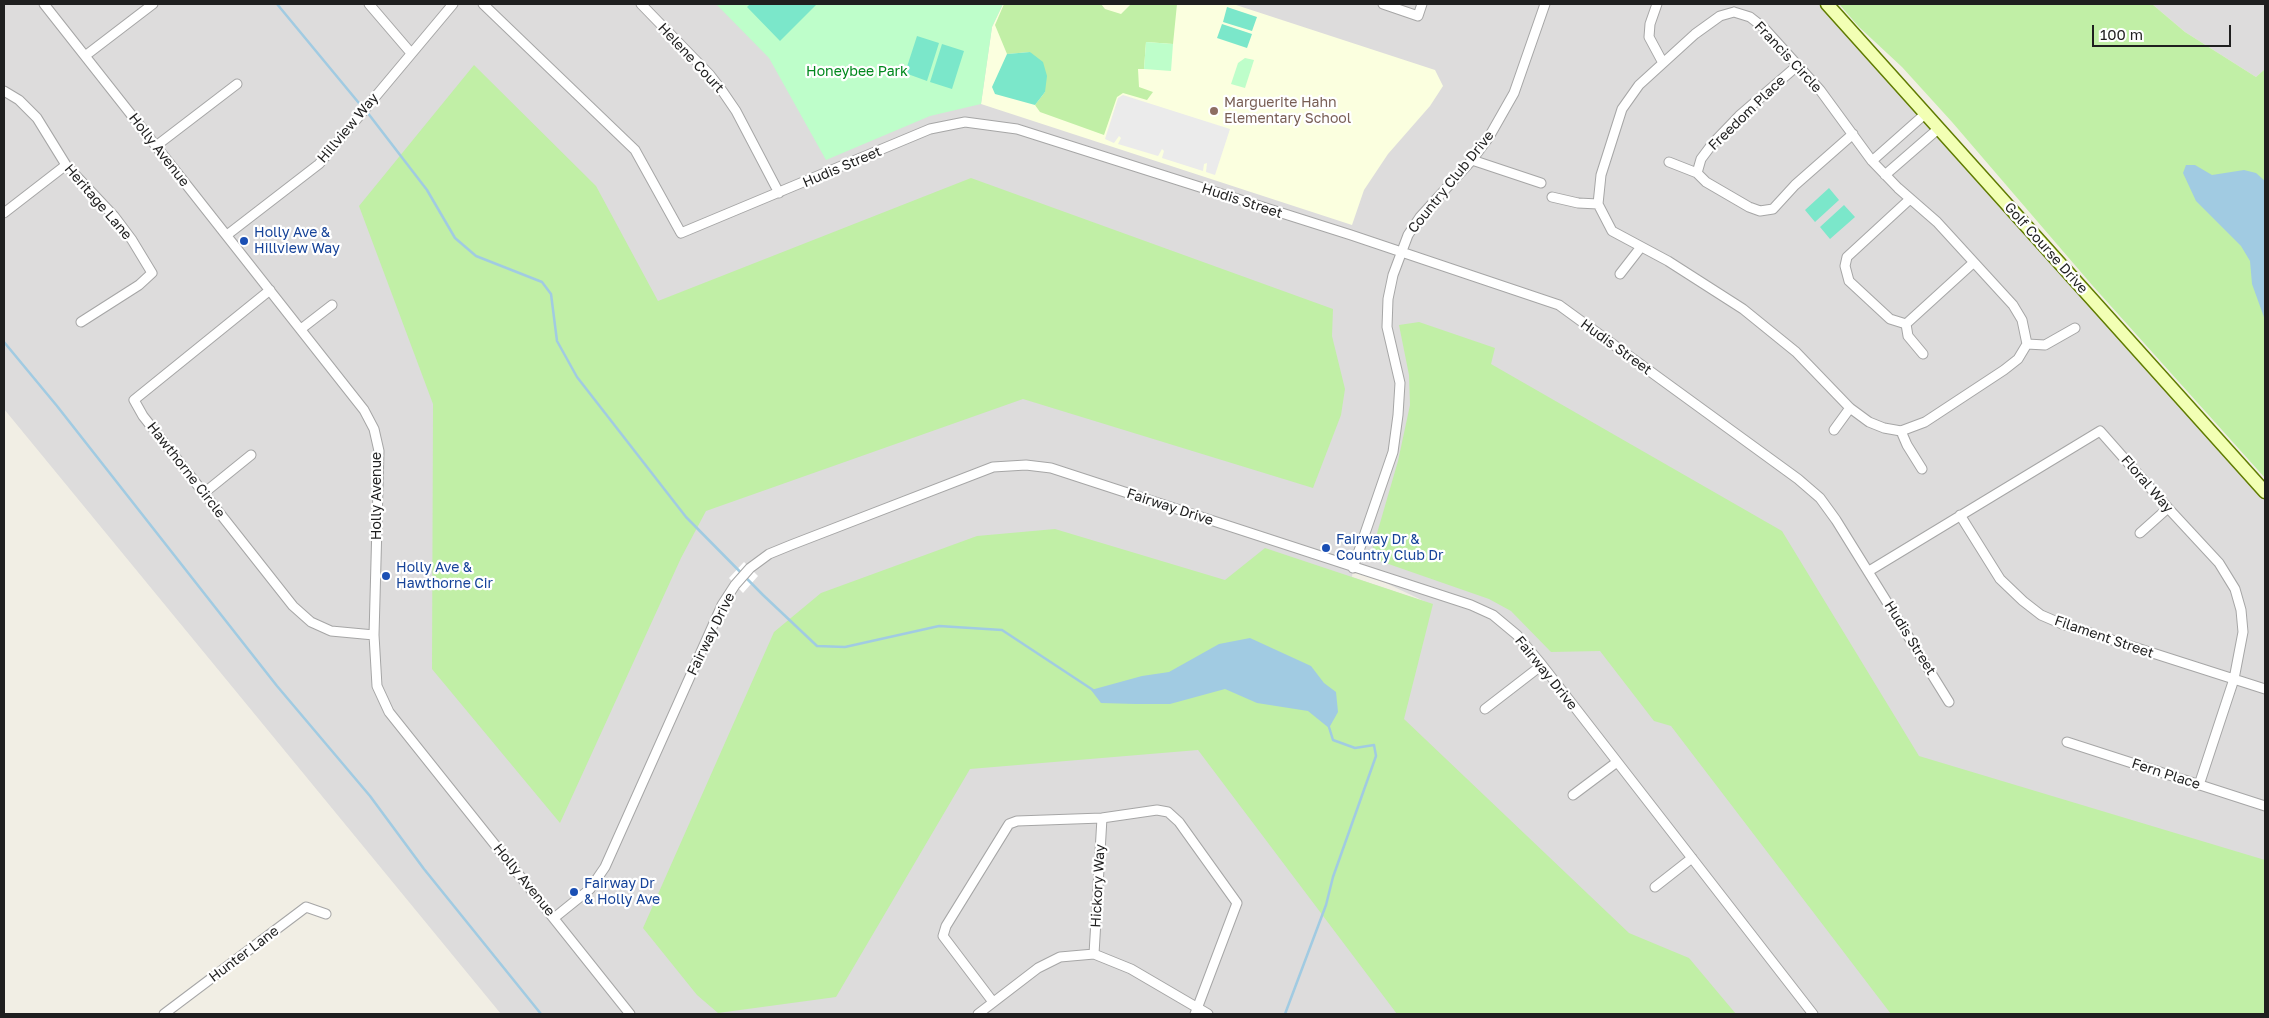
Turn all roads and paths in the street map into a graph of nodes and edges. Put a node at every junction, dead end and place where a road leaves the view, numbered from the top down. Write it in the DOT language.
graph roads {
  1 [pos="44,4"];
  2 [pos="153,4"];
  3 [pos="369,4"];
  4 [pos="453,4"];
  5 [pos="483,4"];
  6 [pos="641,4"];
  7 [pos="1383,4"];
  8 [pos="1422,4"];
  9 [pos="1545,4"];
  10 [pos="1657,4"];
  11 [pos="1827,4"];
  12 [pos="1734,8"];
  13 [pos="411,53"];
  14 [pos="85,56"];
  15 [pos="1662,63"];
  16 [pos="1797,66"];
  17 [pos="237,84"];
  18 [pos="4,91"];
  19 [pos="1924,114"];
  20 [pos="1938,129"];
  21 [pos="1853,134"];
  22 [pos="156,146"];
  23 [pos="1472,160"];
  24 [pos="1872,161"];
  25 [pos="1669,162"];
  26 [pos="66,165"];
  27 [pos="1697,173"];
  28 [pos="1885,175"];
  29 [pos="1541,183"];
  30 [pos="779,194"];
  31 [pos="1552,197"];
  32 [pos="1910,199"];
  33 [pos="1598,204"];
  34 [pos="4,213"];
  35 [pos="226,235"];
  36 [pos="1641,247"];
  37 [pos="1401,252"];
  38 [pos="1973,263"];
  39 [pos="1620,274"];
  40 [pos="270,290"];
  41 [pos="332,305"];
  42 [pos="81,322"];
  43 [pos="1906,324"];
  44 [pos="2075,328"];
  45 [pos="301,330"];
  46 [pos="2027,344"];
  47 [pos="1923,354"];
  48 [pos="1850,408"];
  49 [pos="1834,430"];
  50 [pos="1901,431"];
  51 [pos="251,455"];
  52 [pos="1922,469"];
  53 [pos="2265,492"];
  54 [pos="204,493"];
  55 [pos="2168,508"];
  56 [pos="1960,515"];
  57 [pos="2140,533"];
  58 [pos="1353,568"];
  59 [pos="1869,571"];
  60 [pos="374,635"];
  61 [pos="1542,665"];
  62 [pos="2234,679"];
  63 [pos="2265,689"];
  64 [pos="1949,702"];
  65 [pos="1485,709"];
  66 [pos="2067,742"];
  67 [pos="1617,762"];
  68 [pos="2199,785"];
  69 [pos="1573,795"];
  70 [pos="2265,806"];
  71 [pos="1102,818"];
  72 [pos="1692,858"];
  73 [pos="1654,887"];
  74 [pos="326,914"];
  75 [pos="554,918"];
  76 [pos="1094,954"];
  77 [pos="993,1002"];
  78 [pos="1197,1011"];
  79 [pos="164,1014"];
  80 [pos="630,1014"];
  81 [pos="978,1014"];
  82 [pos="1208,1014"];
  83 [pos="1813,1014"];
  1 -- 14 [label="street, Holly Avenue"];
  2 -- 14 [label="street"];
  3 -- 13 [label="street"];
  4 -- 13 [label="street, Hillview Way"];
  5 -- 30 [label="street, Hudis Street"];
  6 -- 30 [label="street, Helene Court"];
  7 -- 8 [label="street"];
  9 -- 23 [label="street, Country Club Drive"];
  10 -- 15 [label="street"];
  11 -- 19 [label="street, Golf Course Drive"];
  12 -- 15 [label="street, Francis Circle"];
  12 -- 16 [label="street, Francis Circle"];
  13 -- 35 [label="street, Hillview Way"];
  14 -- 22 [label="street, Holly Avenue"];
  15 -- 33 [label="street, Francis Circle"];
  16 -- 21 [label="street, Francis Circle"];
  16 -- 27 [label="street, Freedom Place"];
  17 -- 22 [label="street"];
  18 -- 26 [label="street, Heritage Lane"];
  19 -- 20 [label="street, Golf Course Drive"];
  19 -- 24 [label="street"];
  20 -- 28 [label="street"];
  20 -- 53 [label="street, Golf Course Drive"];
  21 -- 24 [label="street, Francis Circle"];
  21 -- 27 [label="street"];
  22 -- 35 [label="street, Holly Avenue"];
  23 -- 29 [label="street"];
  23 -- 37 [label="street, Country Club Drive"];
  24 -- 28 [label="street, Francis Circle"];
  25 -- 27 [label="street"];
  26 -- 34 [label="street"];
  26 -- 42 [label="street, Heritage Lane"];
  28 -- 32 [label="street, Francis Circle"];
  30 -- 37 [label="street, Hudis Street"];
  31 -- 33 [label="street"];
  32 -- 38 [label="street, Francis Circle"];
  32 -- 43 [label="street"];
  33 -- 36 [label="street"];
  35 -- 40 [label="street, Holly Avenue"];
  36 -- 39 [label="street"];
  36 -- 48 [label="street"];
  37 -- 58 [label="street, Country Club Drive"];
  37 -- 59 [label="street, Hudis Street"];
  38 -- 43 [label="street"];
  38 -- 46 [label="street, Francis Circle"];
  40 -- 45 [label="street, Holly Avenue"];
  40 -- 54 [label="street, Hawthorne Circle"];
  41 -- 45 [label="street"];
  43 -- 47 [label="street"];
  44 -- 46 [label="street"];
  45 -- 60 [label="street, Holly Avenue"];
  46 -- 50 [label="street"];
  48 -- 49 [label="street"];
  48 -- 50 [label="street"];
  50 -- 52 [label="street"];
  51 -- 54 [label="street"];
  54 -- 60 [label="street, Hawthorne Circle"];
  55 -- 56 [label="street, Floral Way"];
  55 -- 57 [label="street"];
  55 -- 62 [label="street, Floral Way"];
  56 -- 59 [label="street, Floral Way"];
  56 -- 62 [label="street, Filament Street"];
  58 -- 61 [label="street, Fairway Drive"];
  58 -- 75 [label="street, Fairway Drive"];
  59 -- 64 [label="street, Hudis Street"];
  60 -- 75 [label="street, Holly Avenue"];
  61 -- 65 [label="street"];
  61 -- 67 [label="street, Fairway Drive"];
  62 -- 63 [label="street, Filament Street"];
  62 -- 68 [label="street, Floral Way"];
  66 -- 68 [label="street, Fern Place"];
  67 -- 69 [label="street"];
  67 -- 72 [label="street, Fairway Drive"];
  68 -- 70 [label="street, Fern Place"];
  71 -- 76 [label="street, Hickory Way"];
  71 -- 77 [label="street"];
  71 -- 78 [label="street"];
  72 -- 73 [label="street"];
  72 -- 83 [label="street, Fairway Drive"];
  74 -- 79 [label="street, Hunter Lane"];
  75 -- 80 [label="street, Holly Avenue"];
  76 -- 77 [label="street"];
  76 -- 78 [label="street"];
  77 -- 81 [label="street"];
  78 -- 82 [label="street"];
}
